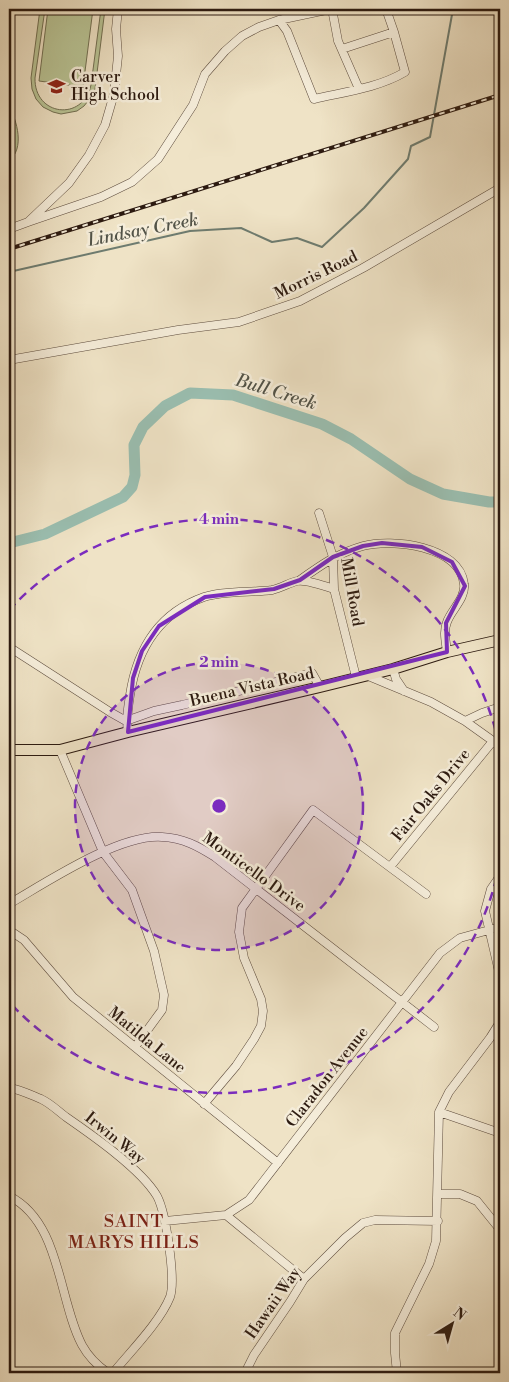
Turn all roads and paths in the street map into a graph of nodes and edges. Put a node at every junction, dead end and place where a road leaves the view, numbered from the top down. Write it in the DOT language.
graph roads {
  1 [pos="118,9"];
  2 [pos="332,9"];
  3 [pos="386,9"];
  4 [pos="279,20"];
  5 [pos="394,32"];
  6 [pos="342,49"];
  7 [pos="359,89"];
  8 [pos="500,188"];
  9 [pos="28,222"];
  10 [pos="9,229"];
  11 [pos="9,360"];
  12 [pos="319,513"];
  13 [pos="332,557"];
  14 [pos="300,580"];
  15 [pos="334,589"];
  16 [pos="500,640"];
  17 [pos="9,647"];
  18 [pos="447,652"];
  19 [pos="393,669"];
  20 [pos="361,676"];
  21 [pos="320,687"];
  22 [pos="404,691"];
  23 [pos="500,707"];
  24 [pos="126,721"];
  25 [pos="465,722"];
  26 [pos="128,732"];
  27 [pos="493,741"];
  28 [pos="500,746"];
  29 [pos="9,750"];
  30 [pos="60,750"];
  31 [pos="103,852"];
  32 [pos="390,867"];
  33 [pos="500,876"];
  34 [pos="255,888"];
  35 [pos="426,894"];
  36 [pos="9,904"];
  37 [pos="500,927"];
  38 [pos="9,930"];
  39 [pos="489,930"];
  40 [pos="500,976"];
  41 [pos="402,1002"];
  42 [pos="500,1022"];
  43 [pos="434,1027"];
  44 [pos="135,1047"];
  45 [pos="9,1088"];
  46 [pos="204,1104"];
  47 [pos="440,1112"];
  48 [pos="500,1132"];
  49 [pos="278,1163"];
  50 [pos="438,1194"];
  51 [pos="9,1196"];
  52 [pos="226,1215"];
  53 [pos="164,1221"];
  54 [pos="438,1221"];
  55 [pos="500,1229"];
  56 [pos="304,1279"];
  57 [pos="108,1373"];
  58 [pos="113,1373"];
  59 [pos="245,1373"];
  60 [pos="398,1373"];
  1 -- 9 [label="street"];
  2 -- 4 [label="street"];
  2 -- 6 [label="street"];
  3 -- 5 [label="street"];
  4 -- 7 [label="street"];
  4 -- 9 [label="street"];
  5 -- 6 [label="street"];
  5 -- 7 [label="street"];
  6 -- 7 [label="street"];
  8 -- 11 [label="street, Morris Road"];
  9 -- 10 [label="street"];
  12 -- 13 [label="street, Mill Road"];
  13 -- 14 [label="street"];
  13 -- 15 [label="street, Mill Road"];
  13 -- 18 [label="street"];
  14 -- 15 [label="street"];
  14 -- 24 [label="street"];
  15 -- 20 [label="street, Mill Road"];
  16 -- 18 [label="main road, Buena Vista Road"];
  17 -- 24 [label="street"];
  18 -- 19 [label="main road, Buena Vista Road"];
  19 -- 20 [label="main road, Buena Vista Road"];
  19 -- 22 [label="street"];
  20 -- 21 [label="main road, Buena Vista Road"];
  20 -- 22 [label="street"];
  21 -- 24 [label="street"];
  21 -- 26 [label="main road, Buena Vista Road"];
  22 -- 25 [label="street"];
  23 -- 25 [label="street, Fair Oaks Drive"];
  24 -- 26 [label="street"];
  25 -- 27 [label="street"];
  26 -- 30 [label="main road, Buena Vista Road"];
  27 -- 28 [label="street"];
  27 -- 32 [label="street, Fair Oaks Drive"];
  29 -- 30 [label="main road, Buena Vista Road"];
  30 -- 31 [label="street"];
  31 -- 34 [label="street, Monticello Drive"];
  31 -- 36 [label="street, Monticello Drive"];
  31 -- 44 [label="street"];
  32 -- 34 [label="street"];
  32 -- 35 [label="street"];
  33 -- 39 [label="street"];
  34 -- 41 [label="street, Monticello Drive"];
  34 -- 46 [label="street"];
  37 -- 39 [label="street, Claradon Avenue"];
  38 -- 44 [label="street, Matilda Lane"];
  39 -- 40 [label="street"];
  39 -- 41 [label="street, Claradon Avenue"];
  41 -- 43 [label="street, Monticello Drive"];
  41 -- 49 [label="street, Claradon Avenue"];
  42 -- 47 [label="street"];
  44 -- 46 [label="street, Matilda Lane"];
  45 -- 53 [label="street, Irwin Way"];
  46 -- 49 [label="street, Matilda Lane"];
  47 -- 48 [label="street"];
  47 -- 50 [label="street"];
  49 -- 52 [label="street, Claradon Avenue"];
  50 -- 54 [label="street"];
  50 -- 55 [label="street"];
  51 -- 57 [label="street"];
  52 -- 53 [label="street, Claradon Avenue"];
  52 -- 56 [label="street"];
  53 -- 58 [label="street, Irwin Way"];
  54 -- 56 [label="street, Hawaii Way"];
  54 -- 60 [label="street"];
  56 -- 59 [label="street, Hawaii Way"];
}
